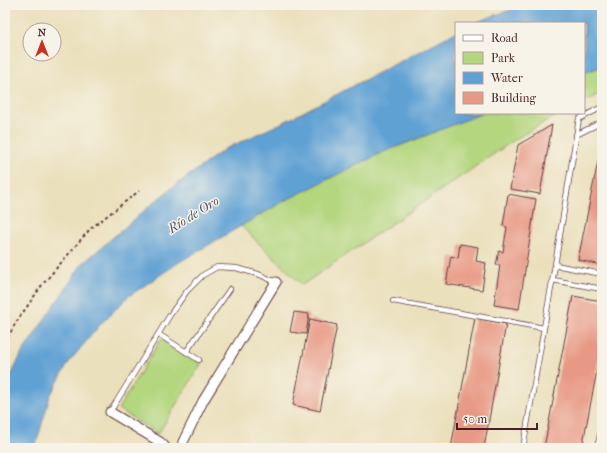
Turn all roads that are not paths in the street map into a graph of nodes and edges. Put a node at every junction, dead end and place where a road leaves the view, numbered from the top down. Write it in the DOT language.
graph roads {
  1 [pos="602,107"];
  2 [pos="602,122"];
  3 [pos="576,135"];
  4 [pos="556,265"];
  5 [pos="602,274"];
  6 [pos="553,280"];
  7 [pos="276,282"];
  8 [pos="230,289"];
  9 [pos="602,289"];
  10 [pos="393,301"];
  11 [pos="544,328"];
  12 [pos="158,334"];
  13 [pos="186,352"];
  14 [pos="199,360"];
  15 [pos="110,412"];
  16 [pos="602,427"];
  17 [pos="166,448"];
  18 [pos="182,448"];
  19 [pos="523,448"];
  20 [pos="597,448"];
  1 -- 3 [label="lane"];
  2 -- 3 [label="lane"];
  3 -- 4 [label="lane"];
  4 -- 5 [label="lane"];
  4 -- 6 [label="lane"];
  6 -- 9 [label="lane"];
  6 -- 11 [label="lane"];
  7 -- 12 [label="lane"];
  7 -- 18 [label="street"];
  8 -- 13 [label="lane"];
  10 -- 11 [label="lane"];
  11 -- 19 [label="lane"];
  12 -- 13 [label="lane"];
  12 -- 15 [label="lane"];
  13 -- 14 [label="lane"];
  15 -- 17 [label="street"];
  16 -- 20 [label="lane"];
}
